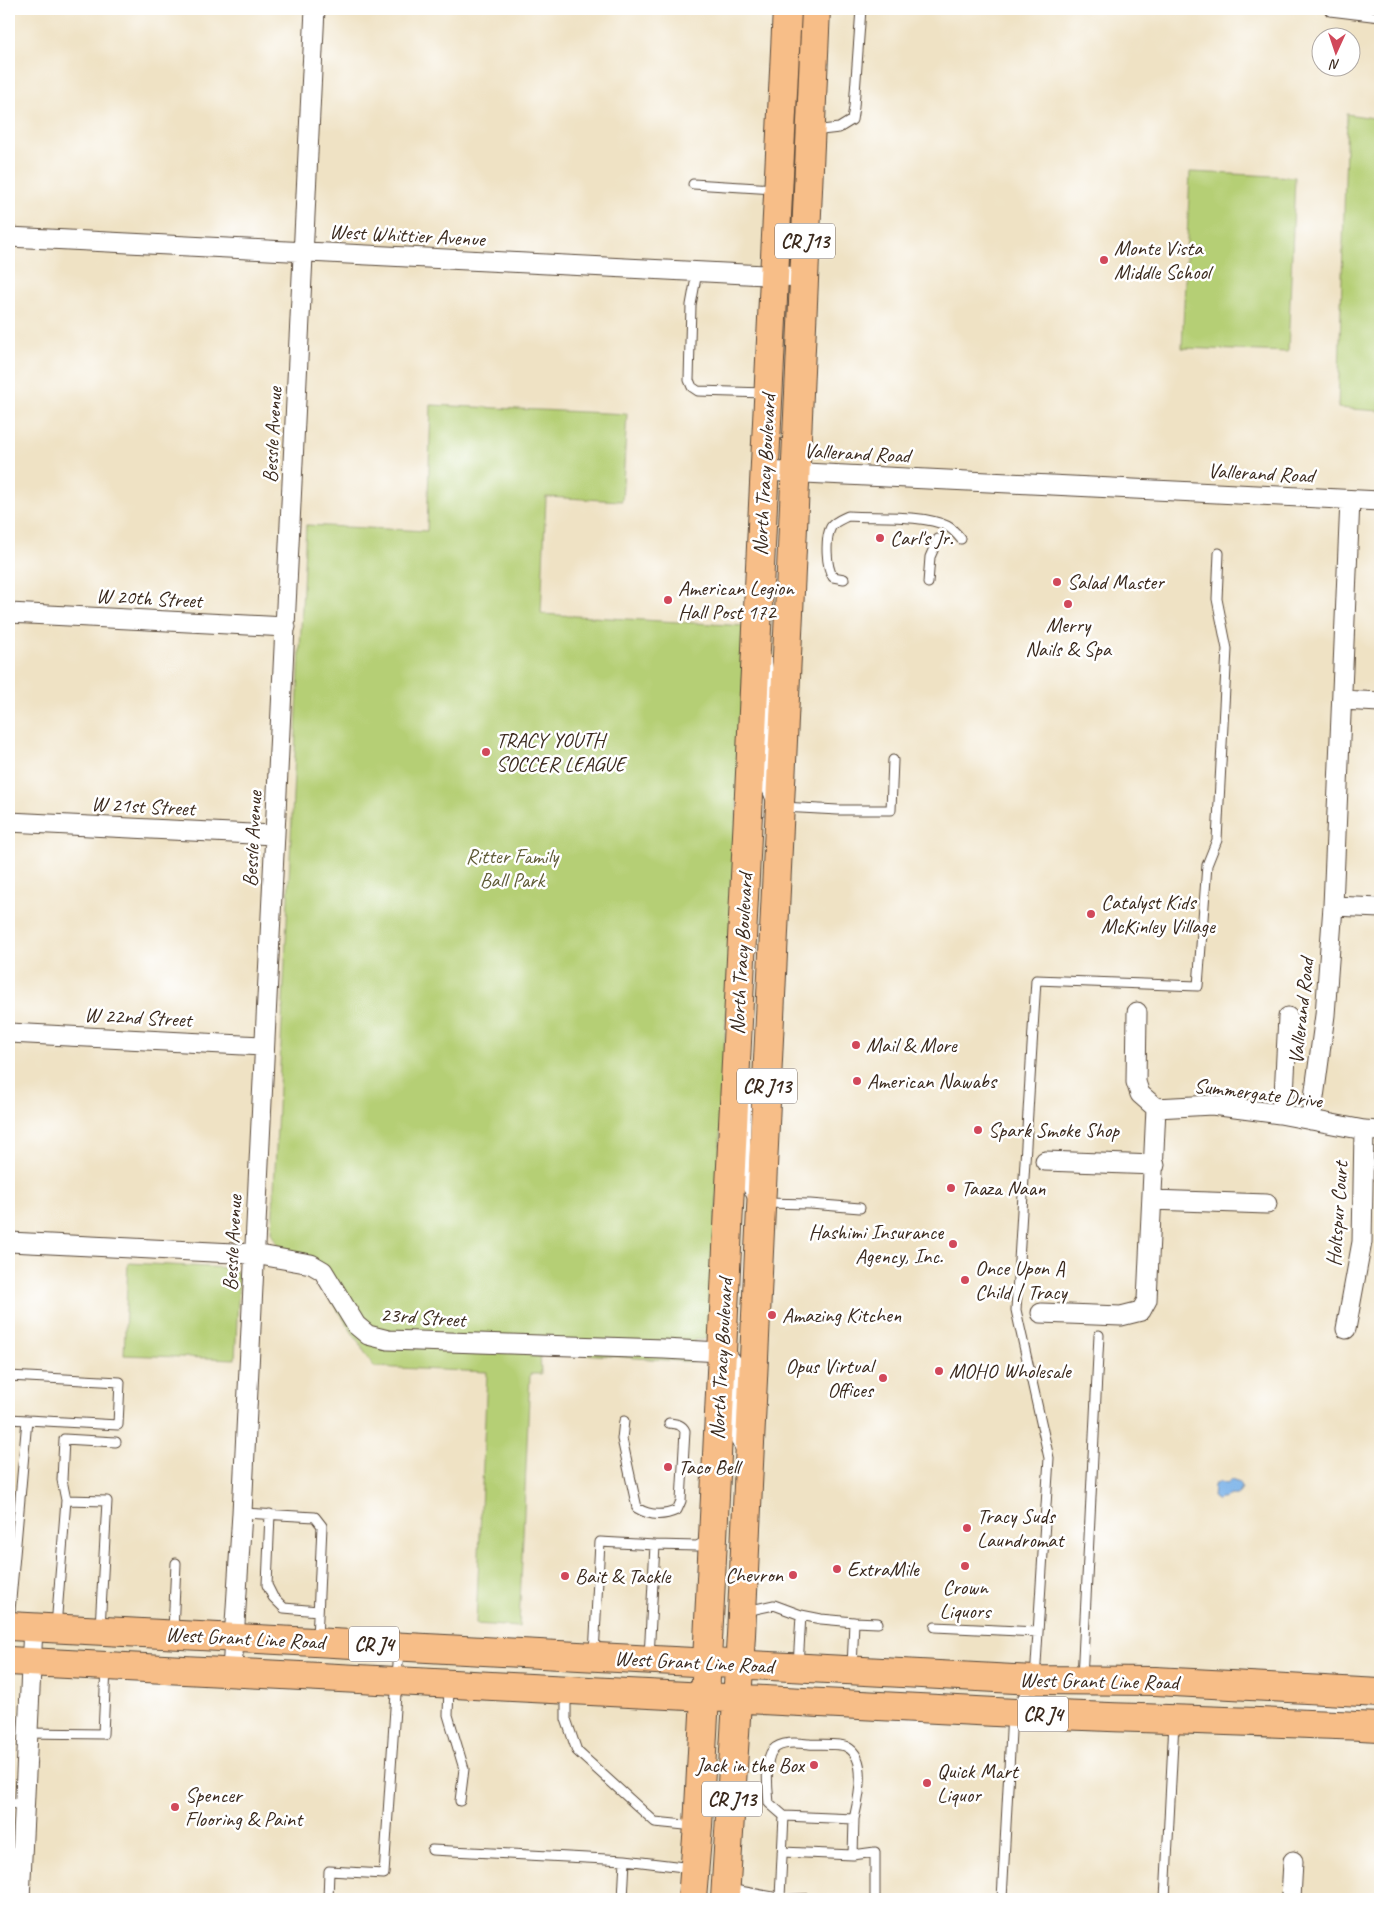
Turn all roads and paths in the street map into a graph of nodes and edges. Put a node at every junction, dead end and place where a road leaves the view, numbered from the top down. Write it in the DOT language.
graph roads {
  1 [pos="315,9"];
  2 [pos="787,9"];
  3 [pos="816,9"];
  4 [pos="861,9"];
  5 [pos="1329,9"];
  6 [pos="1380,17"];
  7 [pos="810,131"];
  8 [pos="693,184"];
  9 [pos="779,189"];
  10 [pos="9,237"];
  11 [pos="303,252"];
  12 [pos="698,272"];
  13 [pos="774,276"];
  14 [pos="803,277"];
  15 [pos="768,393"];
  16 [pos="764,471"];
  17 [pos="795,473"];
  18 [pos="1350,500"];
  19 [pos="1380,501"];
  20 [pos="938,539"];
  21 [pos="962,539"];
  22 [pos="1219,554"];
  23 [pos="844,579"];
  24 [pos="928,583"];
  25 [pos="9,613"];
  26 [pos="757,626"];
  27 [pos="286,627"];
  28 [pos="1342,700"];
  29 [pos="1380,702"];
  30 [pos="893,760"];
  31 [pos="780,807"];
  32 [pos="9,822"];
  33 [pos="274,835"];
  34 [pos="1334,906"];
  35 [pos="1380,908"];
  36 [pos="1137,1012"];
  37 [pos="1288,1017"];
  38 [pos="9,1033"];
  39 [pos="737,1040"];
  40 [pos="264,1046"];
  41 [pos="1156,1108"];
  42 [pos="1280,1114"];
  43 [pos="1311,1120"];
  44 [pos="1372,1130"];
  45 [pos="1045,1160"];
  46 [pos="1155,1165"];
  47 [pos="1152,1200"];
  48 [pos="761,1203"];
  49 [pos="1268,1204"];
  50 [pos="860,1208"];
  51 [pos="9,1242"];
  52 [pos="254,1254"];
  53 [pos="1041,1313"];
  54 [pos="1346,1329"];
  55 [pos="1100,1335"];
  56 [pos="722,1352"];
  57 [pos="9,1376"];
  58 [pos="9,1419"];
  59 [pos="27,1420"];
  60 [pos="624,1421"];
  61 [pos="669,1423"];
  62 [pos="116,1442"];
  63 [pos="749,1454"];
  64 [pos="66,1500"];
  65 [pos="242,1513"];
  66 [pos="270,1514"];
  67 [pos="713,1537"];
  68 [pos="655,1545"];
  69 [pos="176,1563"];
  70 [pos="318,1611"];
  71 [pos="742,1612"];
  72 [pos="801,1615"];
  73 [pos="854,1622"];
  74 [pos="878,1623"];
  75 [pos="27,1626"];
  76 [pos="934,1626"];
  77 [pos="100,1631"];
  78 [pos="1038,1632"];
  79 [pos="172,1634"];
  80 [pos="234,1638"];
  81 [pos="317,1641"];
  82 [pos="399,1645"];
  83 [pos="594,1657"];
  84 [pos="649,1660"];
  85 [pos="20,1661"];
  86 [pos="707,1662"];
  87 [pos="739,1664"];
  88 [pos="106,1665"];
  89 [pos="798,1668"];
  90 [pos="232,1671"];
  91 [pos="852,1671"];
  92 [pos="1036,1680"];
  93 [pos="396,1682"];
  94 [pos="1082,1682"];
  95 [pos="449,1684"];
  96 [pos="566,1691"];
  97 [pos="1331,1691"];
  98 [pos="1380,1693"];
  99 [pos="705,1698"];
  100 [pos="737,1699"];
  101 [pos="1012,1713"];
  102 [pos="1174,1720"];
  103 [pos="1264,1722"];
  104 [pos="1380,1727"];
  105 [pos="28,1732"];
  106 [pos="460,1801"];
  107 [pos="17,1804"];
  108 [pos="784,1816"];
  109 [pos="854,1819"];
  110 [pos="698,1826"];
  111 [pos="432,1850"];
  112 [pos="782,1852"];
  113 [pos="853,1855"];
  114 [pos="625,1860"];
  115 [pos="1293,1861"];
  116 [pos="693,1889"];
  117 [pos="725,1894"];
  118 [pos="780,1897"];
  119 [pos="20,1899"];
  120 [pos="328,1899"];
  121 [pos="623,1899"];
  122 [pos="823,1899"];
  123 [pos="874,1899"];
  124 [pos="1002,1899"];
  125 [pos="1165,1899"];
  126 [pos="1291,1899"];
  1 -- 11 [label="street, Bessle Avenue"];
  2 -- 9 [label="main road, North Tracy Boulevard / CR J13"];
  3 -- 7 [label="main road, North Tracy Boulevard / CR J13"];
  4 -- 7 [label="lane"];
  5 -- 6 [label="lane"];
  7 -- 14 [label="main road, North Tracy Boulevard / CR J13"];
  8 -- 9 [label="lane"];
  9 -- 13 [label="main road, North Tracy Boulevard / CR J13"];
  10 -- 11 [label="street, West Whittier Avenue"];
  11 -- 12 [label="street, West Whittier Avenue"];
  11 -- 27 [label="street, Bessle Avenue"];
  12 -- 13 [label="street, West Whittier Avenue"];
  12 -- 15 [label="lane"];
  13 -- 14 [label="street, West Whittier Avenue"];
  13 -- 15 [label="main road, North Tracy Boulevard / CR J13"];
  14 -- 17 [label="main road, North Tracy Boulevard / CR J13"];
  15 -- 16 [label="main road, North Tracy Boulevard / CR J13"];
  16 -- 17 [label="street, Vallerand Road"];
  16 -- 26 [label="main road, North Tracy Boulevard / CR J13"];
  17 -- 18 [label="street, Vallerand Road"];
  17 -- 31 [label="main road, North Tracy Boulevard / CR J13"];
  18 -- 19 [label="street"];
  18 -- 28 [label="street, Vallerand Road"];
  20 -- 24 [label="lane"];
  21 -- 23 [label="lane"];
  22 -- 78 [label="lane"];
  25 -- 27 [label="street, W 20th Street"];
  26 -- 31 [label="lane"];
  26 -- 39 [label="main road, North Tracy Boulevard / CR J13"];
  27 -- 33 [label="street, Bessle Avenue"];
  28 -- 29 [label="street"];
  28 -- 34 [label="street, Vallerand Road"];
  30 -- 31 [label="lane"];
  31 -- 48 [label="main road, North Tracy Boulevard / CR J13"];
  32 -- 33 [label="street, W 21st Street"];
  33 -- 40 [label="street, Bessle Avenue"];
  34 -- 35 [label="street"];
  34 -- 43 [label="street, Vallerand Road"];
  36 -- 41 [label="street"];
  37 -- 42 [label="street"];
  38 -- 40 [label="street, W 22nd Street"];
  39 -- 48 [label="lane"];
  39 -- 56 [label="main road, North Tracy Boulevard / CR J13"];
  40 -- 52 [label="street, Bessle Avenue"];
  41 -- 42 [label="street, Summergate Drive"];
  41 -- 46 [label="street"];
  42 -- 43 [label="street, Summergate Drive"];
  43 -- 44 [label="street, Summergate Drive"];
  44 -- 54 [label="street, Holtspur Court"];
  45 -- 46 [label="street"];
  46 -- 47 [label="street"];
  47 -- 49 [label="street"];
  47 -- 53 [label="street"];
  48 -- 50 [label="lane"];
  48 -- 63 [label="main road, North Tracy Boulevard / CR J13"];
  51 -- 52 [label="street, 23rd Street"];
  52 -- 56 [label="street, 23rd Street"];
  52 -- 65 [label="street, Bessle Avenue"];
  55 -- 94 [label="lane"];
  56 -- 63 [label="street"];
  56 -- 67 [label="main road, North Tracy Boulevard / CR J13"];
  57 -- 59 [label="lane"];
  58 -- 59 [label="lane"];
  59 -- 75 [label="lane"];
  60 -- 61 [label="lane"];
  62 -- 64 [label="lane"];
  63 -- 71 [label="main road, North Tracy Boulevard / CR J13"];
  64 -- 75 [label="lane"];
  64 -- 77 [label="lane"];
  65 -- 66 [label="lane"];
  65 -- 80 [label="street, Bessle Avenue"];
  66 -- 70 [label="lane"];
  66 -- 70 [label="lane"];
  67 -- 68 [label="lane"];
  67 -- 86 [label="main road, North Tracy Boulevard / CR J13"];
  68 -- 83 [label="lane"];
  68 -- 84 [label="lane"];
  69 -- 79 [label="lane"];
  70 -- 81 [label="lane"];
  71 -- 72 [label="lane"];
  71 -- 87 [label="main road, North Tracy Boulevard / CR J13"];
  72 -- 73 [label="lane"];
  72 -- 89 [label="lane"];
  73 -- 74 [label="lane"];
  73 -- 91 [label="lane"];
  75 -- 77 [label="main road, West Grant Line Road / CR J4"];
  75 -- 85 [label="street"];
  76 -- 78 [label="lane"];
  77 -- 79 [label="main road, West Grant Line Road / CR J4"];
  78 -- 92 [label="lane"];
  79 -- 80 [label="main road, West Grant Line Road / CR J4"];
  80 -- 81 [label="main road, West Grant Line Road / CR J4"];
  80 -- 90 [label="street, Bessle Avenue"];
  81 -- 82 [label="main road, West Grant Line Road / CR J4"];
  82 -- 83 [label="main road, West Grant Line Road / CR J4"];
  82 -- 93 [label="lane"];
  83 -- 84 [label="main road, West Grant Line Road / CR J4"];
  84 -- 86 [label="main road, West Grant Line Road / CR J4"];
  85 -- 88 [label="main road, West Grant Line Road / CR J4"];
  85 -- 105 [label="street"];
  86 -- 87 [label="main road, West Grant Line Road / CR J4"];
  86 -- 99 [label="main road, North Tracy Boulevard / CR J13"];
  87 -- 89 [label="main road, West Grant Line Road / CR J4"];
  87 -- 100 [label="main road, North Tracy Boulevard / CR J13"];
  88 -- 90 [label="main road, West Grant Line Road / CR J4"];
  88 -- 105 [label="lane"];
  89 -- 91 [label="main road, West Grant Line Road / CR J4"];
  90 -- 93 [label="main road, West Grant Line Road / CR J4"];
  91 -- 92 [label="main road, West Grant Line Road / CR J4"];
  92 -- 94 [label="main road, West Grant Line Road / CR J4"];
  92 -- 101 [label="lane"];
  93 -- 95 [label="main road, West Grant Line Road / CR J4"];
  93 -- 120 [label="lane"];
  94 -- 97 [label="main road, West Grant Line Road / CR J4"];
  95 -- 96 [label="main road, West Grant Line Road / CR J4"];
  95 -- 106 [label="lane"];
  96 -- 99 [label="main road, West Grant Line Road / CR J4"];
  96 -- 110 [label="lane"];
  97 -- 98 [label="main road, West Grant Line Road / CR J4"];
  97 -- 103 [label="main road"];
  99 -- 100 [label="main road, West Grant Line Road / CR J4"];
  99 -- 110 [label="main road, North Tracy Boulevard / CR J13"];
  100 -- 101 [label="main road, West Grant Line Road / CR J4"];
  100 -- 117 [label="main road, North Tracy Boulevard / CR J13"];
  101 -- 102 [label="main road, West Grant Line Road / CR J4"];
  101 -- 124 [label="lane"];
  102 -- 103 [label="main road, West Grant Line Road / CR J4"];
  102 -- 125 [label="lane"];
  103 -- 104 [label="main road, West Grant Line Road / CR J4"];
  105 -- 107 [label="street"];
  107 -- 119 [label="street"];
  108 -- 109 [label="lane"];
  108 -- 109 [label="lane"];
  108 -- 112 [label="lane"];
  109 -- 113 [label="lane"];
  110 -- 116 [label="main road, North Tracy Boulevard / CR J13"];
  111 -- 114 [label="lane"];
  112 -- 113 [label="lane"];
  112 -- 118 [label="lane"];
  113 -- 123 [label="lane"];
  114 -- 116 [label="lane"];
  114 -- 121 [label="lane"];
  115 -- 126 [label="street"];
  117 -- 118 [label="lane"];
  118 -- 122 [label="lane"];
}
